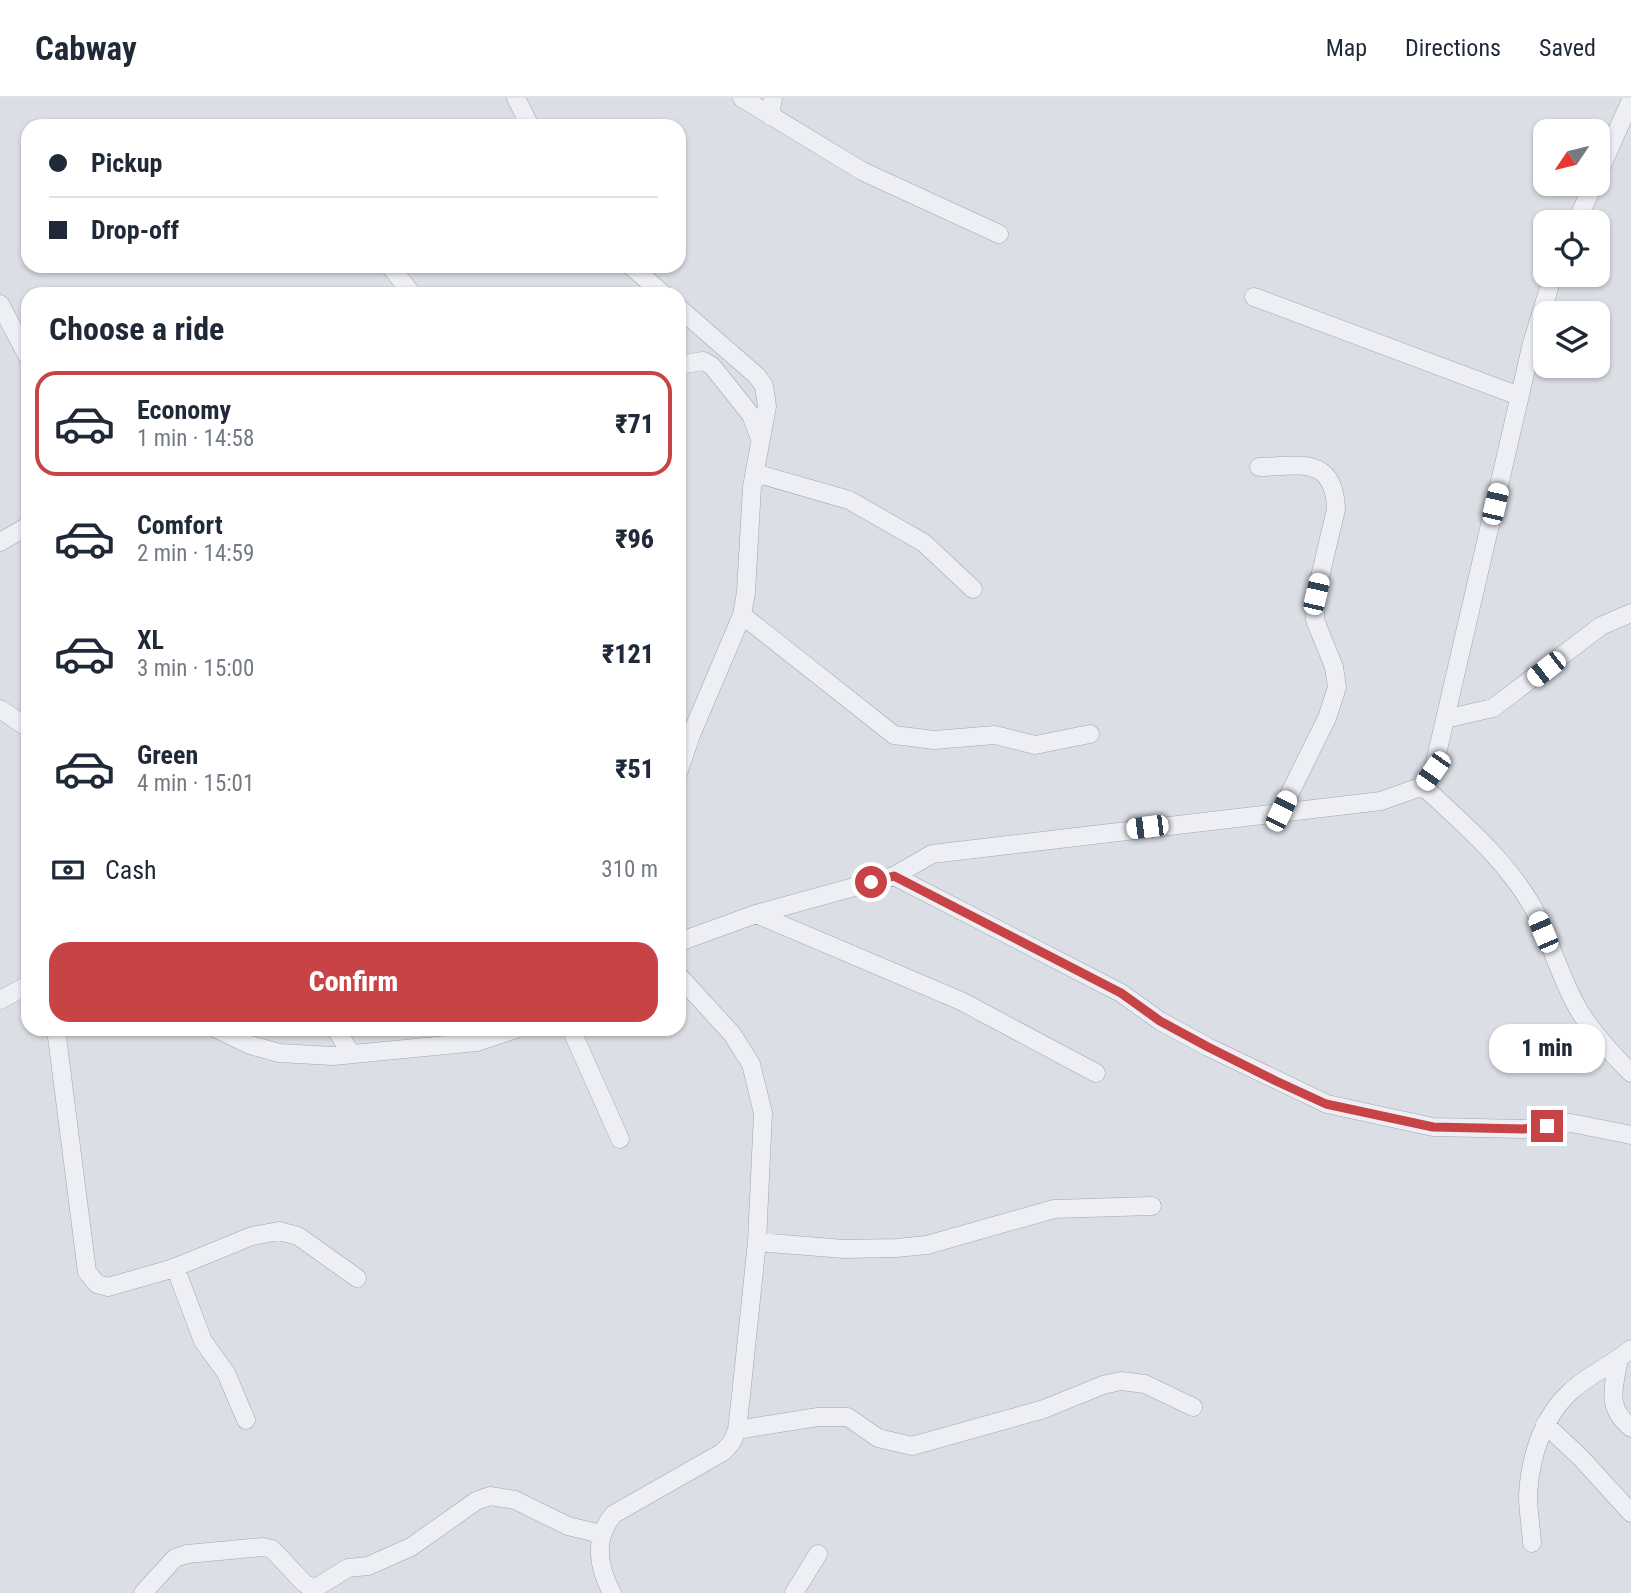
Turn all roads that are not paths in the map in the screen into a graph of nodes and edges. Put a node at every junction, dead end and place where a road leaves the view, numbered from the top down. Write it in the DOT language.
graph roads {
  1 [pos="516,98"];
  2 [pos="742,98"];
  3 [pos="1631,100"];
  4 [pos="771,107"];
  5 [pos="526,119"];
  6 [pos="1610,147"];
  7 [pos="999,234"];
  8 [pos="396,273"];
  9 [pos="639,273"];
  10 [pos="406,287"];
  11 [pos="655,287"];
  12 [pos="1549,287"];
  13 [pos="1254,297"];
  14 [pos="0,304"];
  15 [pos="686,314"];
  16 [pos="21,343"];
  17 [pos="686,364"];
  18 [pos="1519,396"];
  19 [pos="761,443"];
  20 [pos="1259,467"];
  21 [pos="755,473"];
  22 [pos="21,530"];
  23 [pos="0,542"];
  24 [pos="973,589"];
  25 [pos="1631,613"];
  26 [pos="742,615"];
  27 [pos="0,709"];
  28 [pos="1446,719"];
  29 [pos="21,723"];
  30 [pos="1090,734"];
  31 [pos="686,750"];
  32 [pos="1423,786"];
  33 [pos="1281,811"];
  34 [pos="894,876"];
  35 [pos="757,914"];
  36 [pos="686,939"];
  37 [pos="686,984"];
  38 [pos="21,989"];
  39 [pos="0,1000"];
  40 [pos="57,1036"];
  41 [pos="231,1036"];
  42 [pos="340,1036"];
  43 [pos="495,1036"];
  44 [pos="574,1036"];
  45 [pos="351,1054"];
  46 [pos="1096,1073"];
  47 [pos="1631,1073"];
  48 [pos="1631,1135"];
  49 [pos="620,1139"];
  50 [pos="1152,1206"];
  51 [pos="757,1242"];
  52 [pos="175,1267"];
  53 [pos="358,1278"];
  54 [pos="1625,1353"];
  55 [pos="1192,1407"];
  56 [pos="246,1420"];
  57 [pos="1545,1424"];
  58 [pos="1631,1428"];
  59 [pos="737,1430"];
  60 [pos="1631,1513"];
  61 [pos="601,1534"];
  62 [pos="1532,1543"];
  63 [pos="818,1554"];
  64 [pos="142,1593"];
  65 [pos="612,1593"];
  66 [pos="794,1593"];
  1 -- 5 [label="street"];
  2 -- 4 [label="street"];
  3 -- 6 [label="street"];
  4 -- 7 [label="street"];
  8 -- 10 [label="street"];
  9 -- 11 [label="street"];
  12 -- 18 [label="street"];
  13 -- 18 [label="street"];
  14 -- 16 [label="street"];
  15 -- 19 [label="street"];
  17 -- 19 [label="street"];
  18 -- 28 [label="street"];
  19 -- 21 [label="street"];
  20 -- 33 [label="street"];
  21 -- 24 [label="street"];
  21 -- 26 [label="street"];
  22 -- 23 [label="street"];
  25 -- 28 [label="street"];
  26 -- 30 [label="street"];
  26 -- 31 [label="street"];
  27 -- 29 [label="street"];
  28 -- 32 [label="street"];
  32 -- 33 [label="street"];
  32 -- 47 [label="street"];
  33 -- 34 [label="street"];
  34 -- 35 [label="street"];
  34 -- 48 [label="street"];
  35 -- 36 [label="street"];
  35 -- 46 [label="street"];
  37 -- 51 [label="street"];
  38 -- 39 [label="street"];
  40 -- 52 [label="street"];
  41 -- 45 [label="street"];
  42 -- 45 [label="street"];
  43 -- 45 [label="street"];
  44 -- 49 [label="street"];
  50 -- 51 [label="street"];
  51 -- 59 [label="street"];
  52 -- 53 [label="street"];
  52 -- 56 [label="street"];
  54 -- 57 [label="street"];
  54 -- 58 [label="street"];
  55 -- 59 [label="street"];
  57 -- 60 [label="street"];
  57 -- 62 [label="street"];
  59 -- 61 [label="street"];
  61 -- 64 [label="street"];
  61 -- 65 [label="street"];
  63 -- 66 [label="street"];
}
